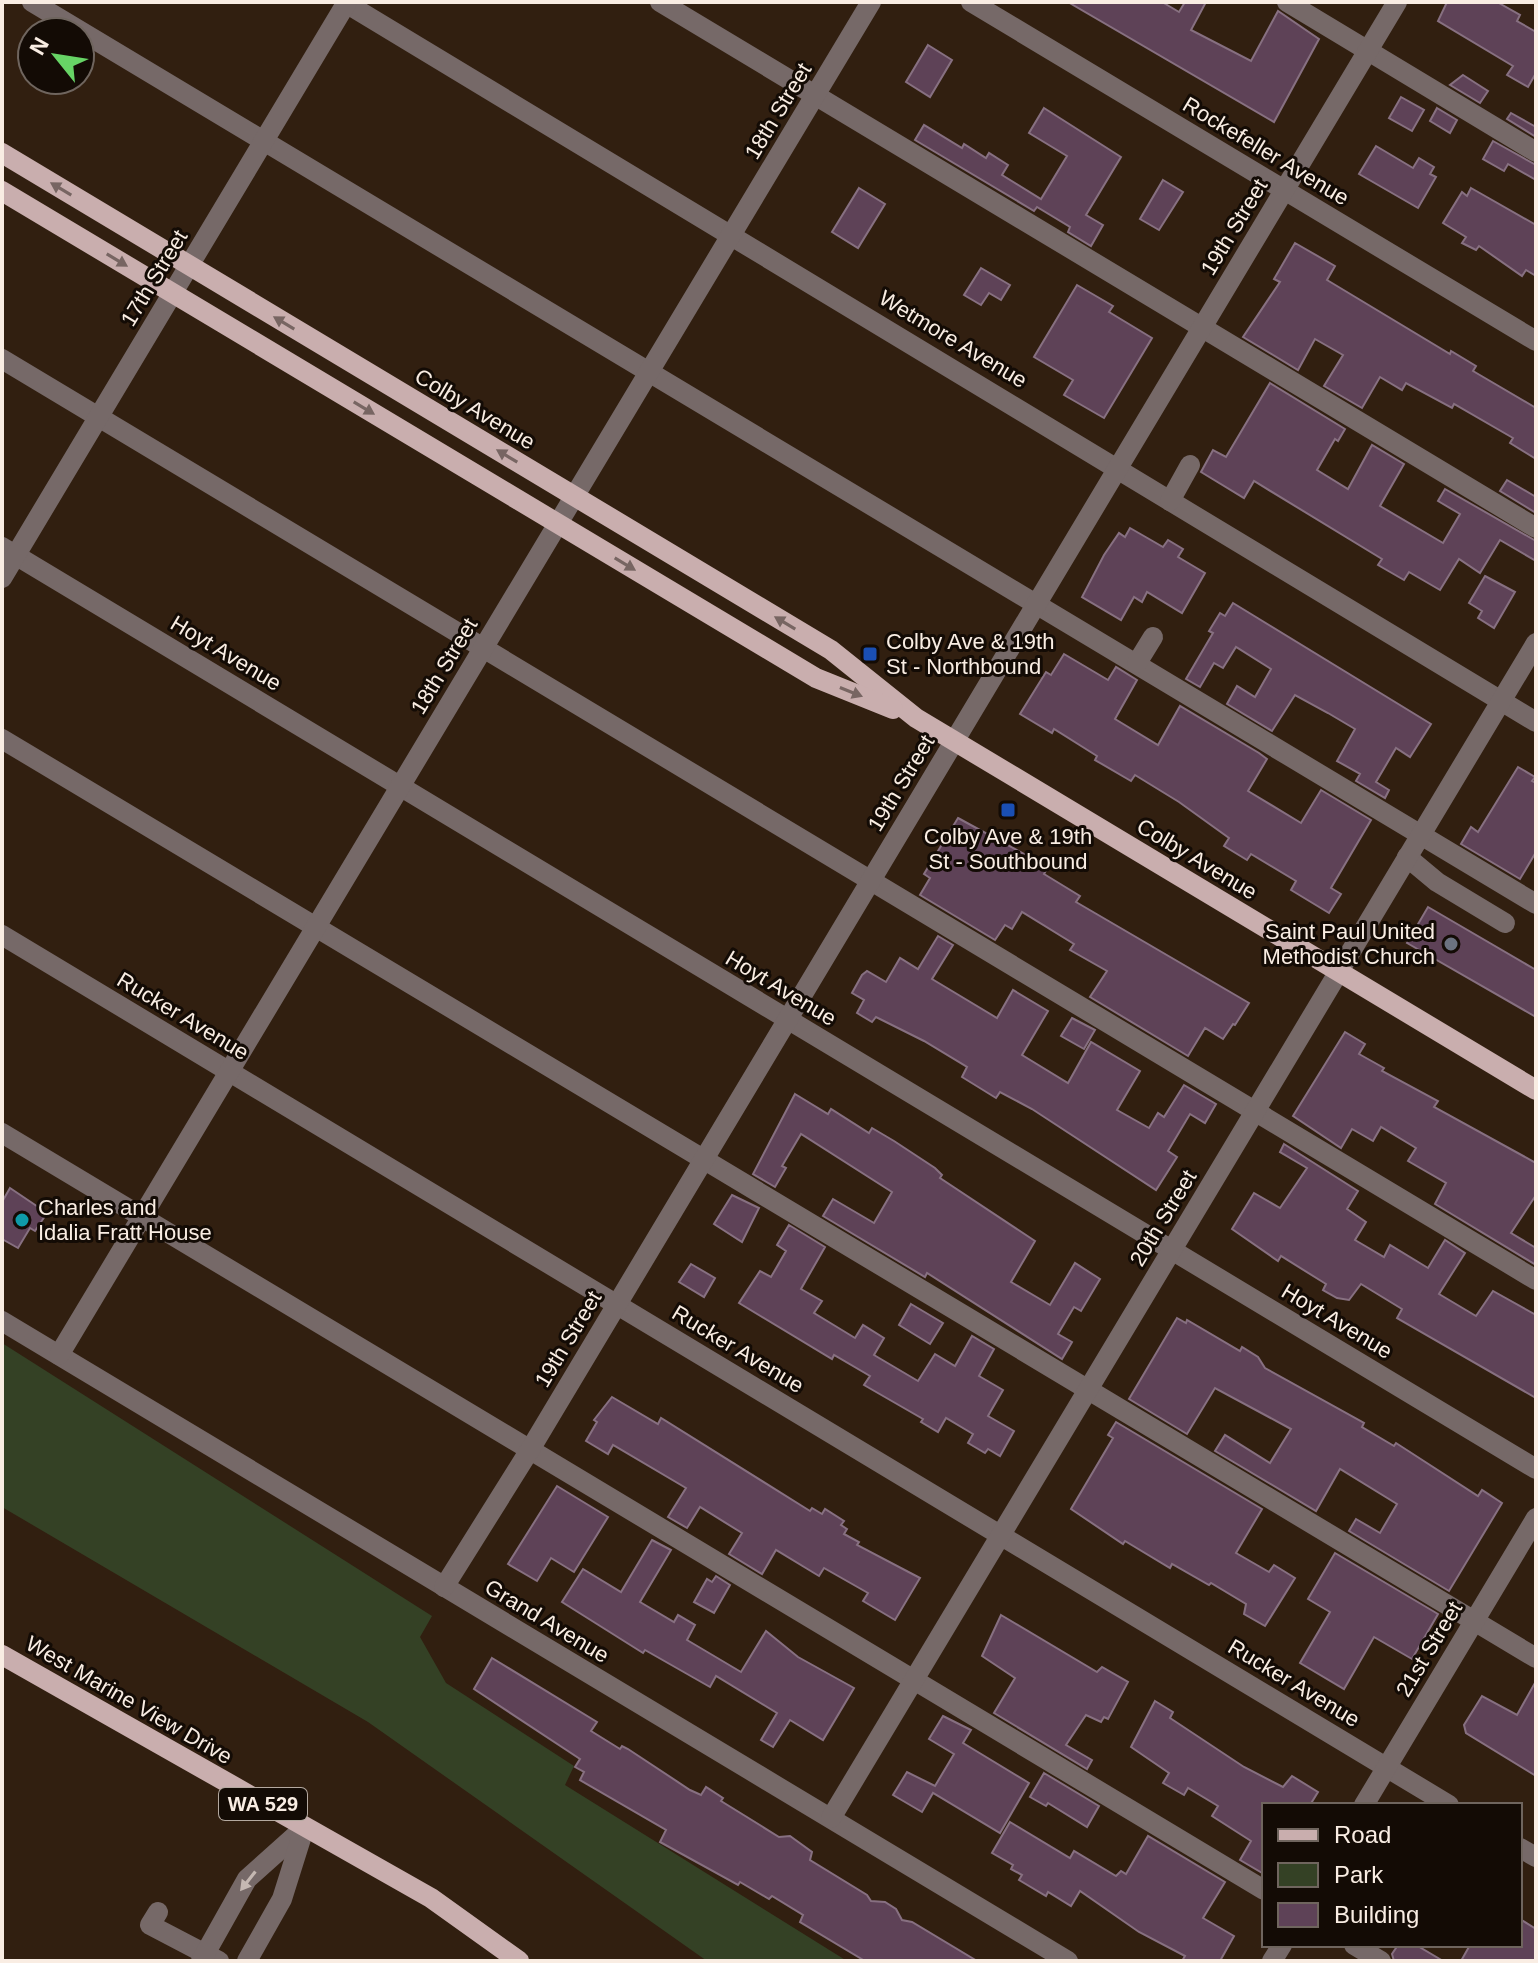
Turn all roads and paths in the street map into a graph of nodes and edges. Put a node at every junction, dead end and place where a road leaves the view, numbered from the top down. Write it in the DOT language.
graph roads {
  1 [pos="32,2"];
  2 [pos="346,2"];
  3 [pos="660,2"];
  4 [pos="871,2"];
  5 [pos="971,2"];
  6 [pos="1287,2"];
  7 [pos="1397,2"];
  8 [pos="1368,51"];
  9 [pos="815,96"];
  10 [pos="264,141"];
  11 [pos="1536,152"];
  12 [pos="2,153"];
  13 [pos="1284,190"];
  14 [pos="2,191"];
  15 [pos="731,234"];
  16 [pos="189,266"];
  17 [pos="173,293"];
  18 [pos="1201,327"];
  19 [pos="1536,341"];
  20 [pos="2,359"];
  21 [pos="649,372"];
  22 [pos="99,416"];
  23 [pos="1190,465"];
  24 [pos="1117,470"];
  25 [pos="574,496"];
  26 [pos="1170,501"];
  27 [pos="558,524"];
  28 [pos="1536,528"];
  29 [pos="9,551"];
  30 [pos="2,578"];
  31 [pos="1037,603"];
  32 [pos="1153,637"];
  33 [pos="1536,643"];
  34 [pos="483,648"];
  35 [pos="1137,663"];
  36 [pos="1501,701"];
  37 [pos="916,718"];
  38 [pos="1536,722"];
  39 [pos="2,739"];
  40 [pos="954,741"];
  41 [pos="401,786"];
  42 [pos="1421,834"];
  43 [pos="1407,857"];
  44 [pos="870,882"];
  45 [pos="1536,904"];
  46 [pos="1505,923"];
  47 [pos="315,929"];
  48 [pos="2,935"];
  49 [pos="1339,972"];
  50 [pos="787,1020"];
  51 [pos="228,1071"];
  52 [pos="1536,1090"];
  53 [pos="1255,1111"];
  54 [pos="2,1133"];
  55 [pos="704,1159"];
  56 [pos="143,1216"];
  57 [pos="1172,1249"];
  58 [pos="1536,1280"];
  59 [pos="617,1304"];
  60 [pos="2,1321"];
  61 [pos="59,1355"];
  62 [pos="1089,1388"];
  63 [pos="531,1448"];
  64 [pos="1536,1469"];
  65 [pos="1536,1518"];
  66 [pos="999,1535"];
  67 [pos="444,1587"];
  68 [pos="1474,1622"];
  69 [pos="2,1655"];
  70 [pos="1536,1658"];
  71 [pos="914,1680"];
  72 [pos="1386,1767"];
  73 [pos="1365,1803"];
  74 [pos="1446,1803"];
  75 [pos="831,1818"];
  76 [pos="304,1828"];
  77 [pos="1262,1889"];
  78 [pos="151,1924"];
  79 [pos="1357,1947"];
  80 [pos="208,1958"];
  81 [pos="247,1961"];
  82 [pos="519,1961"];
  83 [pos="1068,1961"];
  84 [pos="1381,1961"];
  1 -- 10 [label="street"];
  2 -- 10 [label="street, 17th Street"];
  2 -- 15 [label="street, Wetmore Avenue"];
  3 -- 9 [label="street"];
  4 -- 9 [label="street, 18th Street"];
  5 -- 13 [label="street, Rockefeller Avenue"];
  6 -- 8 [label="street"];
  7 -- 8 [label="street, 19th Street"];
  8 -- 11 [label="street"];
  8 -- 13 [label="street, 19th Street"];
  9 -- 15 [label="street, 18th Street"];
  9 -- 18 [label="street"];
  10 -- 16 [label="street, 17th Street"];
  10 -- 21 [label="street"];
  16 -- 12 [label="main road, Colby Avenue, one-way"];
  13 -- 18 [label="street, 19th Street"];
  13 -- 19 [label="street, Rockefeller Avenue"];
  14 -- 17 [label="main road, Colby Avenue, one-way"];
  15 -- 21 [label="street, 18th Street"];
  15 -- 24 [label="street, Wetmore Avenue"];
  16 -- 17 [label="street, 17th Street"];
  25 -- 16 [label="main road, Colby Avenue, one-way"];
  17 -- 22 [label="street, 17th Street"];
  17 -- 27 [label="main road, Colby Avenue, one-way"];
  18 -- 24 [label="street, 19th Street"];
  18 -- 28 [label="street"];
  20 -- 22 [label="street"];
  21 -- 25 [label="street, 18th Street"];
  21 -- 31 [label="street"];
  22 -- 29 [label="street, 17th Street"];
  22 -- 34 [label="street"];
  23 -- 26 [label="street"];
  24 -- 26 [label="street, Wetmore Avenue"];
  24 -- 31 [label="street, 19th Street"];
  25 -- 27 [label="street, 18th Street"];
  37 -- 25 [label="main road, Colby Avenue, one-way"];
  26 -- 36 [label="street, Wetmore Avenue"];
  27 -- 34 [label="street, 18th Street"];
  27 -- 37 [label="main road, Colby Avenue, one-way"];
  29 -- 30 [label="street, 17th Street"];
  29 -- 41 [label="street, Hoyt Avenue"];
  31 -- 35 [label="street"];
  31 -- 40 [label="street, 19th Street"];
  32 -- 35 [label="street"];
  33 -- 36 [label="street, 20th Street"];
  34 -- 41 [label="street, 18th Street"];
  34 -- 44 [label="street"];
  35 -- 42 [label="street"];
  36 -- 38 [label="street, Wetmore Avenue"];
  36 -- 42 [label="street, 20th Street"];
  37 -- 40 [label="main road, Colby Avenue"];
  39 -- 47 [label="street"];
  40 -- 44 [label="street, 19th Street"];
  40 -- 49 [label="main road, Colby Avenue"];
  41 -- 47 [label="street, 18th Street"];
  41 -- 50 [label="street, Hoyt Avenue"];
  42 -- 43 [label="street, 20th Street"];
  42 -- 45 [label="street"];
  43 -- 46 [label="street"];
  43 -- 49 [label="street, 20th Street"];
  44 -- 50 [label="street, 19th Street"];
  44 -- 53 [label="street"];
  47 -- 51 [label="street, 18th Street"];
  47 -- 55 [label="street"];
  48 -- 51 [label="street, Rucker Avenue"];
  49 -- 52 [label="main road, Colby Avenue"];
  49 -- 53 [label="street, 20th Street"];
  50 -- 55 [label="street, 19th Street"];
  50 -- 57 [label="street, Hoyt Avenue"];
  51 -- 56 [label="street, 18th Street"];
  51 -- 59 [label="street, Rucker Avenue"];
  53 -- 57 [label="street, 20th Street"];
  53 -- 58 [label="street"];
  54 -- 56 [label="street"];
  55 -- 59 [label="street, 19th Street"];
  55 -- 62 [label="street"];
  56 -- 61 [label="street, 18th Street"];
  56 -- 63 [label="street"];
  57 -- 62 [label="street, 20th Street"];
  57 -- 64 [label="street, Hoyt Avenue"];
  59 -- 63 [label="street, 19th Street"];
  59 -- 66 [label="street, Rucker Avenue"];
  60 -- 61 [label="street, Grand Avenue"];
  61 -- 67 [label="street, Grand Avenue"];
  62 -- 66 [label="street, 20th Street"];
  62 -- 68 [label="street"];
  63 -- 67 [label="street, 19th Street"];
  63 -- 71 [label="street"];
  65 -- 68 [label="street, 21st Street"];
  66 -- 71 [label="street, 20th Street"];
  66 -- 72 [label="street, Rucker Avenue"];
  67 -- 75 [label="street, Grand Avenue"];
  68 -- 70 [label="street"];
  68 -- 72 [label="street, 21st Street"];
  69 -- 76 [label="main road, West Marine View Drive / WA 529"];
  71 -- 75 [label="street, 20th Street"];
  71 -- 77 [label="street"];
  72 -- 73 [label="street, 21st Street"];
  72 -- 74 [label="street, Rucker Avenue"];
  75 -- 83 [label="street, Grand Avenue"];
  76 -- 80 [label="street, one-way"];
  76 -- 81 [label="street"];
  76 -- 82 [label="main road, West Marine View Drive / WA 529"];
  78 -- 80 [label="street"];
  79 -- 84 [label="street"];
}
